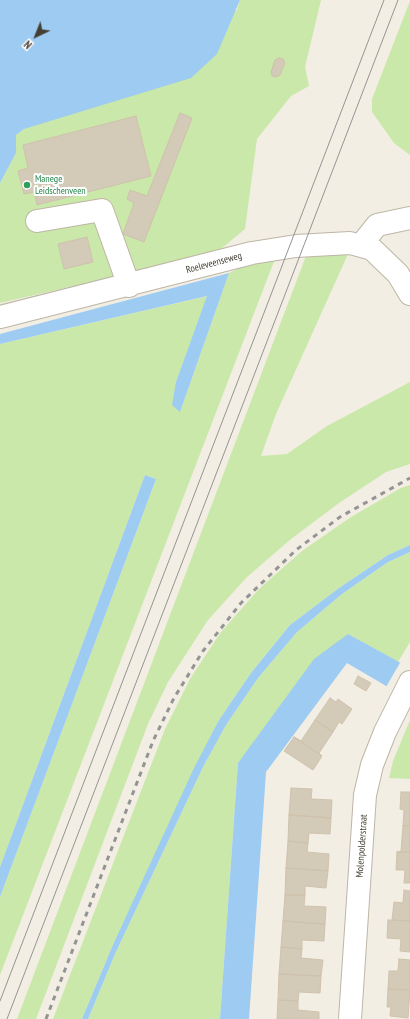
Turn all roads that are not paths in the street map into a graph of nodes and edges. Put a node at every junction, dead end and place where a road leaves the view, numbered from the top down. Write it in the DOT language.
graph roads {
  1 [pos="410,218"];
  2 [pos="37,221"];
  3 [pos="361,245"];
  4 [pos="129,286"];
  5 [pos="410,294"];
  6 [pos="0,317"];
  7 [pos="410,682"];
  8 [pos="350,1019"];
  1 -- 3 [label="street"];
  2 -- 4 [label="street"];
  3 -- 4 [label="street, Roeleveenseweg"];
  3 -- 5 [label="street, Roeleveenseweg"];
  4 -- 6 [label="street, Roeleveenseweg"];
  7 -- 8 [label="street, Molenpolderstraat"];
}
